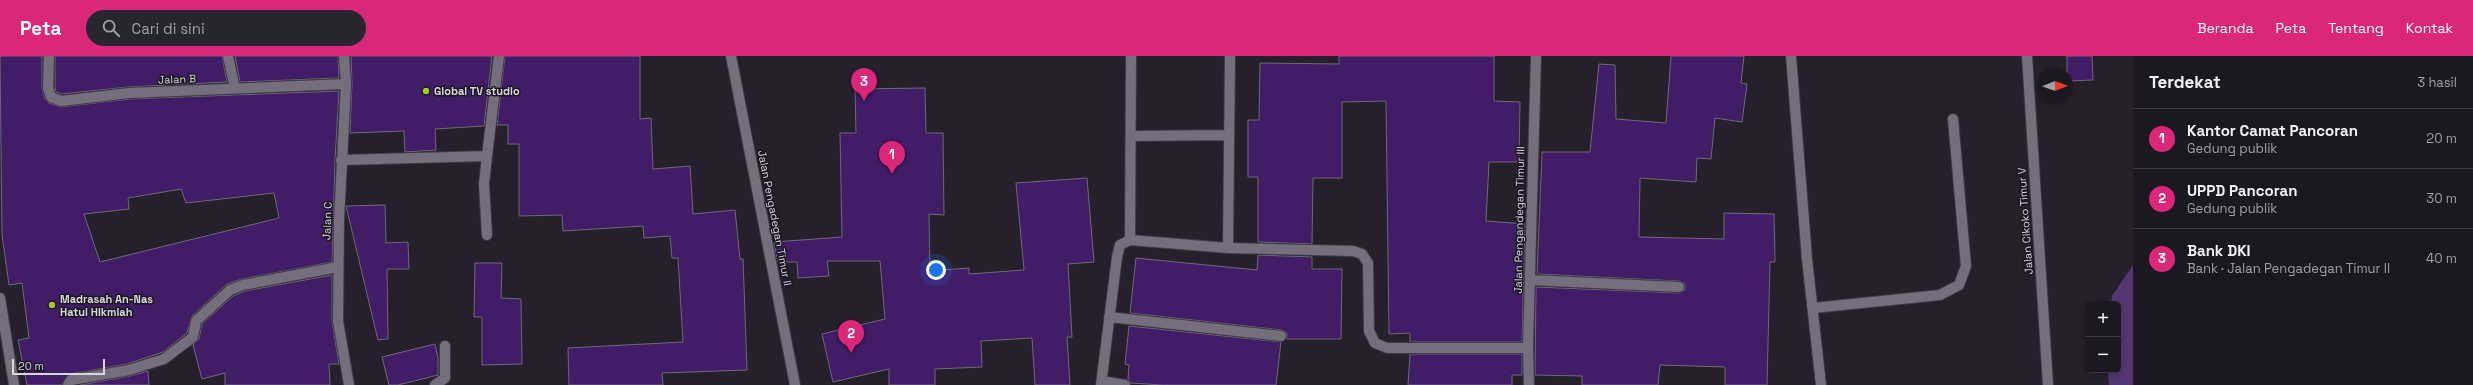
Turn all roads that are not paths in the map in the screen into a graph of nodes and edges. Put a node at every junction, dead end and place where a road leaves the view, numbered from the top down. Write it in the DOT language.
graph roads {
  1 [pos="49,56"];
  2 [pos="228,56"];
  3 [pos="344,56"];
  4 [pos="499,56"];
  5 [pos="731,56"];
  6 [pos="1131,56"];
  7 [pos="1230,56"];
  8 [pos="1536,56"];
  9 [pos="1791,56"];
  10 [pos="2027,56"];
  11 [pos="346,84"];
  12 [pos="235,89"];
  13 [pos="1953,119"];
  14 [pos="1229,135"];
  15 [pos="1132,136"];
  16 [pos="487,156"];
  17 [pos="341,160"];
  18 [pos="487,235"];
  19 [pos="1130,240"];
  20 [pos="1228,248"];
  21 [pos="338,267"];
  22 [pos="1530,280"];
  23 [pos="1679,287"];
  24 [pos="0,298"];
  25 [pos="1812,308"];
  26 [pos="1109,317"];
  27 [pos="1281,336"];
  28 [pos="445,346"];
  29 [pos="1528,348"];
  30 [pos="1101,383"];
  31 [pos="14,385"];
  32 [pos="68,385"];
  33 [pos="349,385"];
  34 [pos="435,385"];
  35 [pos="795,385"];
  36 [pos="1125,385"];
  37 [pos="1530,385"];
  38 [pos="1820,385"];
  39 [pos="2048,385"];
  1 -- 12 [label="street, Jalan B"];
  2 -- 12 [label="street"];
  3 -- 11 [label="street, Jalan C"];
  4 -- 16 [label="street"];
  5 -- 35 [label="street, Jalan Pengadegan Timur II"];
  6 -- 15 [label="street"];
  7 -- 14 [label="street"];
  8 -- 22 [label="street, Jalan Pengandegan Timur III"];
  9 -- 25 [label="street"];
  10 -- 39 [label="street, Jalan Cikoko Timur V"];
  11 -- 12 [label="street, Jalan B"];
  11 -- 17 [label="street, Jalan C"];
  13 -- 25 [label="street"];
  14 -- 15 [label="street"];
  14 -- 20 [label="street"];
  15 -- 19 [label="street"];
  16 -- 17 [label="street"];
  16 -- 18 [label="street"];
  17 -- 21 [label="street, Jalan C"];
  19 -- 20 [label="street"];
  19 -- 26 [label="street"];
  20 -- 29 [label="street"];
  21 -- 32 [label="street"];
  21 -- 33 [label="street, Jalan C"];
  22 -- 23 [label="street"];
  22 -- 29 [label="street, Jalan Pengandegan Timur III"];
  24 -- 31 [label="street"];
  25 -- 38 [label="street"];
  26 -- 27 [label="street"];
  26 -- 30 [label="street"];
  28 -- 34 [label="street"];
  29 -- 37 [label="street, Jalan Pengandegan Timur III"];
  30 -- 36 [label="street"];
}
